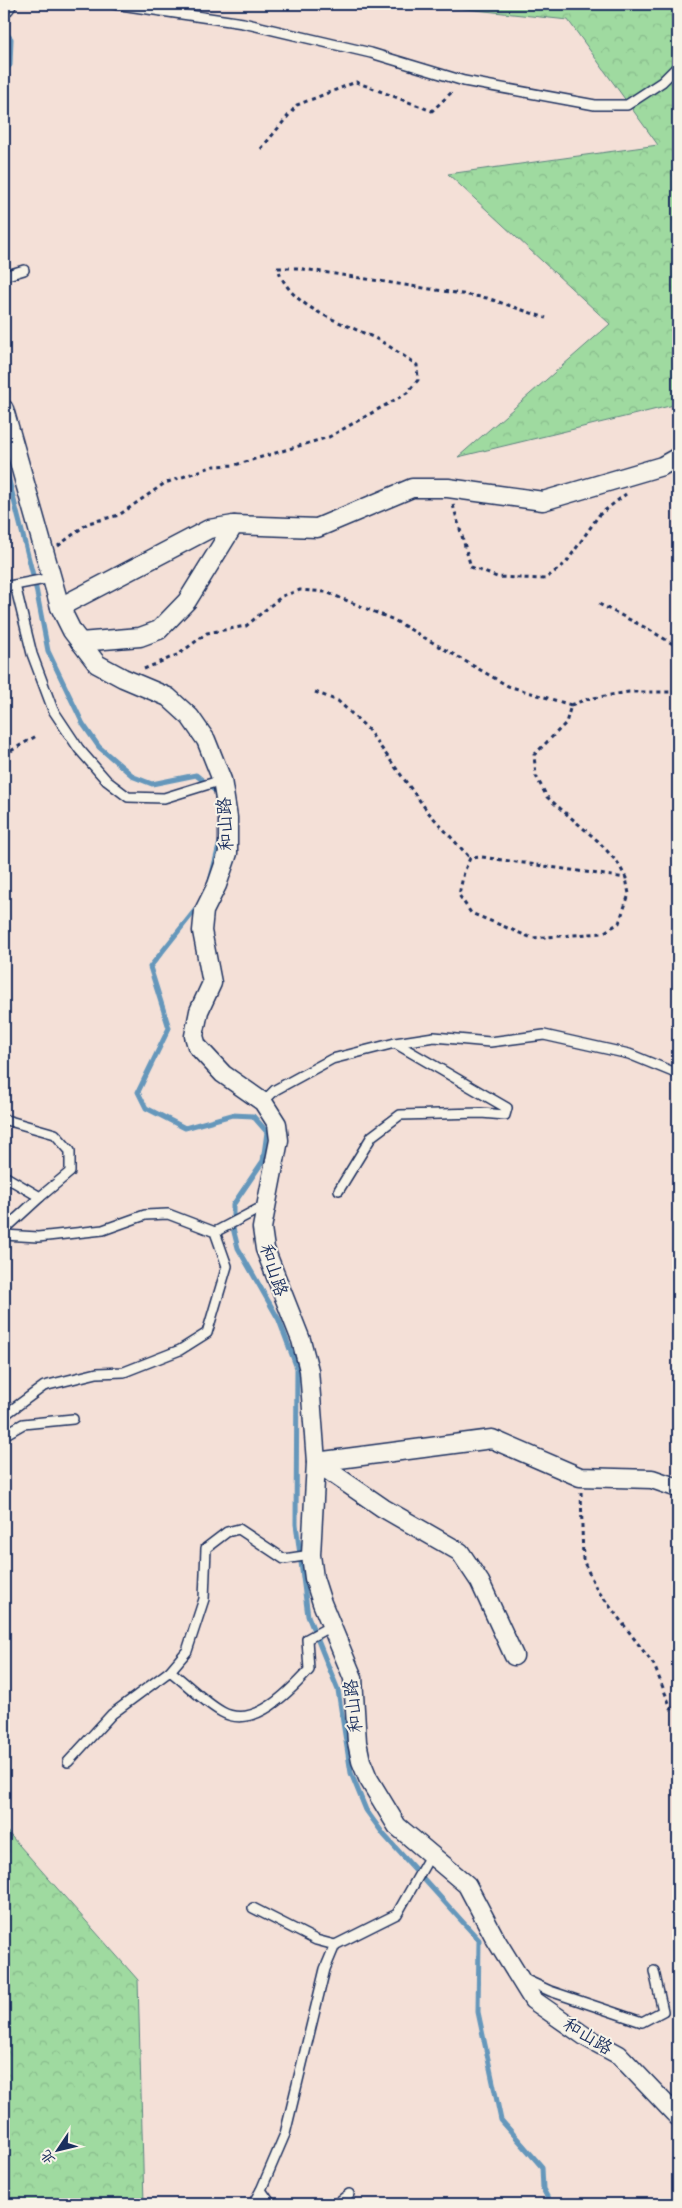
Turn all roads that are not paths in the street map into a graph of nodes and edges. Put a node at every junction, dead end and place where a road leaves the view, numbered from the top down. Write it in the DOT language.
graph roads {
  1 [pos="7,4"];
  2 [pos="114,4"];
  3 [pos="4,8"];
  4 [pos="678,66"];
  5 [pos="24,270"];
  6 [pos="4,276"];
  7 [pos="4,409"];
  8 [pos="678,458"];
  9 [pos="234,525"];
  10 [pos="51,578"];
  11 [pos="15,585"];
  12 [pos="4,587"];
  13 [pos="60,607"];
  14 [pos="80,642"];
  15 [pos="222,780"];
  16 [pos="396,1043"];
  17 [pos="678,1074"];
  18 [pos="263,1102"];
  19 [pos="6,1120"];
  20 [pos="4,1176"];
  21 [pos="339,1190"];
  22 [pos="40,1197"];
  23 [pos="267,1205"];
  24 [pos="4,1230"];
  25 [pos="215,1232"];
  26 [pos="4,1235"];
  27 [pos="73,1419"];
  28 [pos="4,1421"];
  29 [pos="4,1435"];
  30 [pos="316,1462"];
  31 [pos="678,1488"];
  32 [pos="311,1554"];
  33 [pos="331,1626"];
  34 [pos="514,1656"];
  35 [pos="170,1671"];
  36 [pos="68,1762"];
  37 [pos="431,1854"];
  38 [pos="253,1908"];
  39 [pos="335,1944"];
  40 [pos="654,1971"];
  41 [pos="516,1976"];
  42 [pos="678,2117"];
  43 [pos="261,2190"];
  44 [pos="349,2194"];
  45 [pos="253,2204"];
  46 [pos="271,2204"];
  47 [pos="336,2204"];
  1 -- 3 [label="street"];
  2 -- 4 [label="lane"];
  5 -- 6 [label="lane"];
  7 -- 10 [label="street, 和山路"];
  8 -- 9 [label="street"];
  9 -- 13 [label="street"];
  9 -- 14 [label="street"];
  10 -- 11 [label="lane"];
  10 -- 13 [label="street, 和山路"];
  11 -- 12 [label="lane"];
  11 -- 15 [label="lane"];
  13 -- 14 [label="street, 和山路"];
  14 -- 15 [label="street, 和山路"];
  15 -- 18 [label="street, 和山路"];
  16 -- 17 [label="lane"];
  16 -- 18 [label="lane"];
  16 -- 21 [label="lane"];
  18 -- 23 [label="street, 和山路"];
  19 -- 22 [label="lane"];
  20 -- 22 [label="lane"];
  22 -- 24 [label="lane"];
  23 -- 25 [label="lane"];
  23 -- 30 [label="street, 和山路"];
  25 -- 26 [label="lane"];
  25 -- 28 [label="lane"];
  27 -- 29 [label="lane"];
  30 -- 31 [label="street"];
  30 -- 32 [label="street, 和山路"];
  30 -- 34 [label="street"];
  32 -- 33 [label="street, 和山路"];
  32 -- 35 [label="lane"];
  33 -- 35 [label="lane"];
  33 -- 37 [label="street, 和山路"];
  35 -- 36 [label="lane"];
  37 -- 39 [label="lane"];
  37 -- 41 [label="street, 和山路"];
  38 -- 39 [label="lane"];
  39 -- 43 [label="lane"];
  40 -- 41 [label="lane"];
  41 -- 42 [label="street, 和山路"];
  43 -- 45 [label="lane"];
  43 -- 46 [label="lane"];
  44 -- 47 [label="lane"];
}
